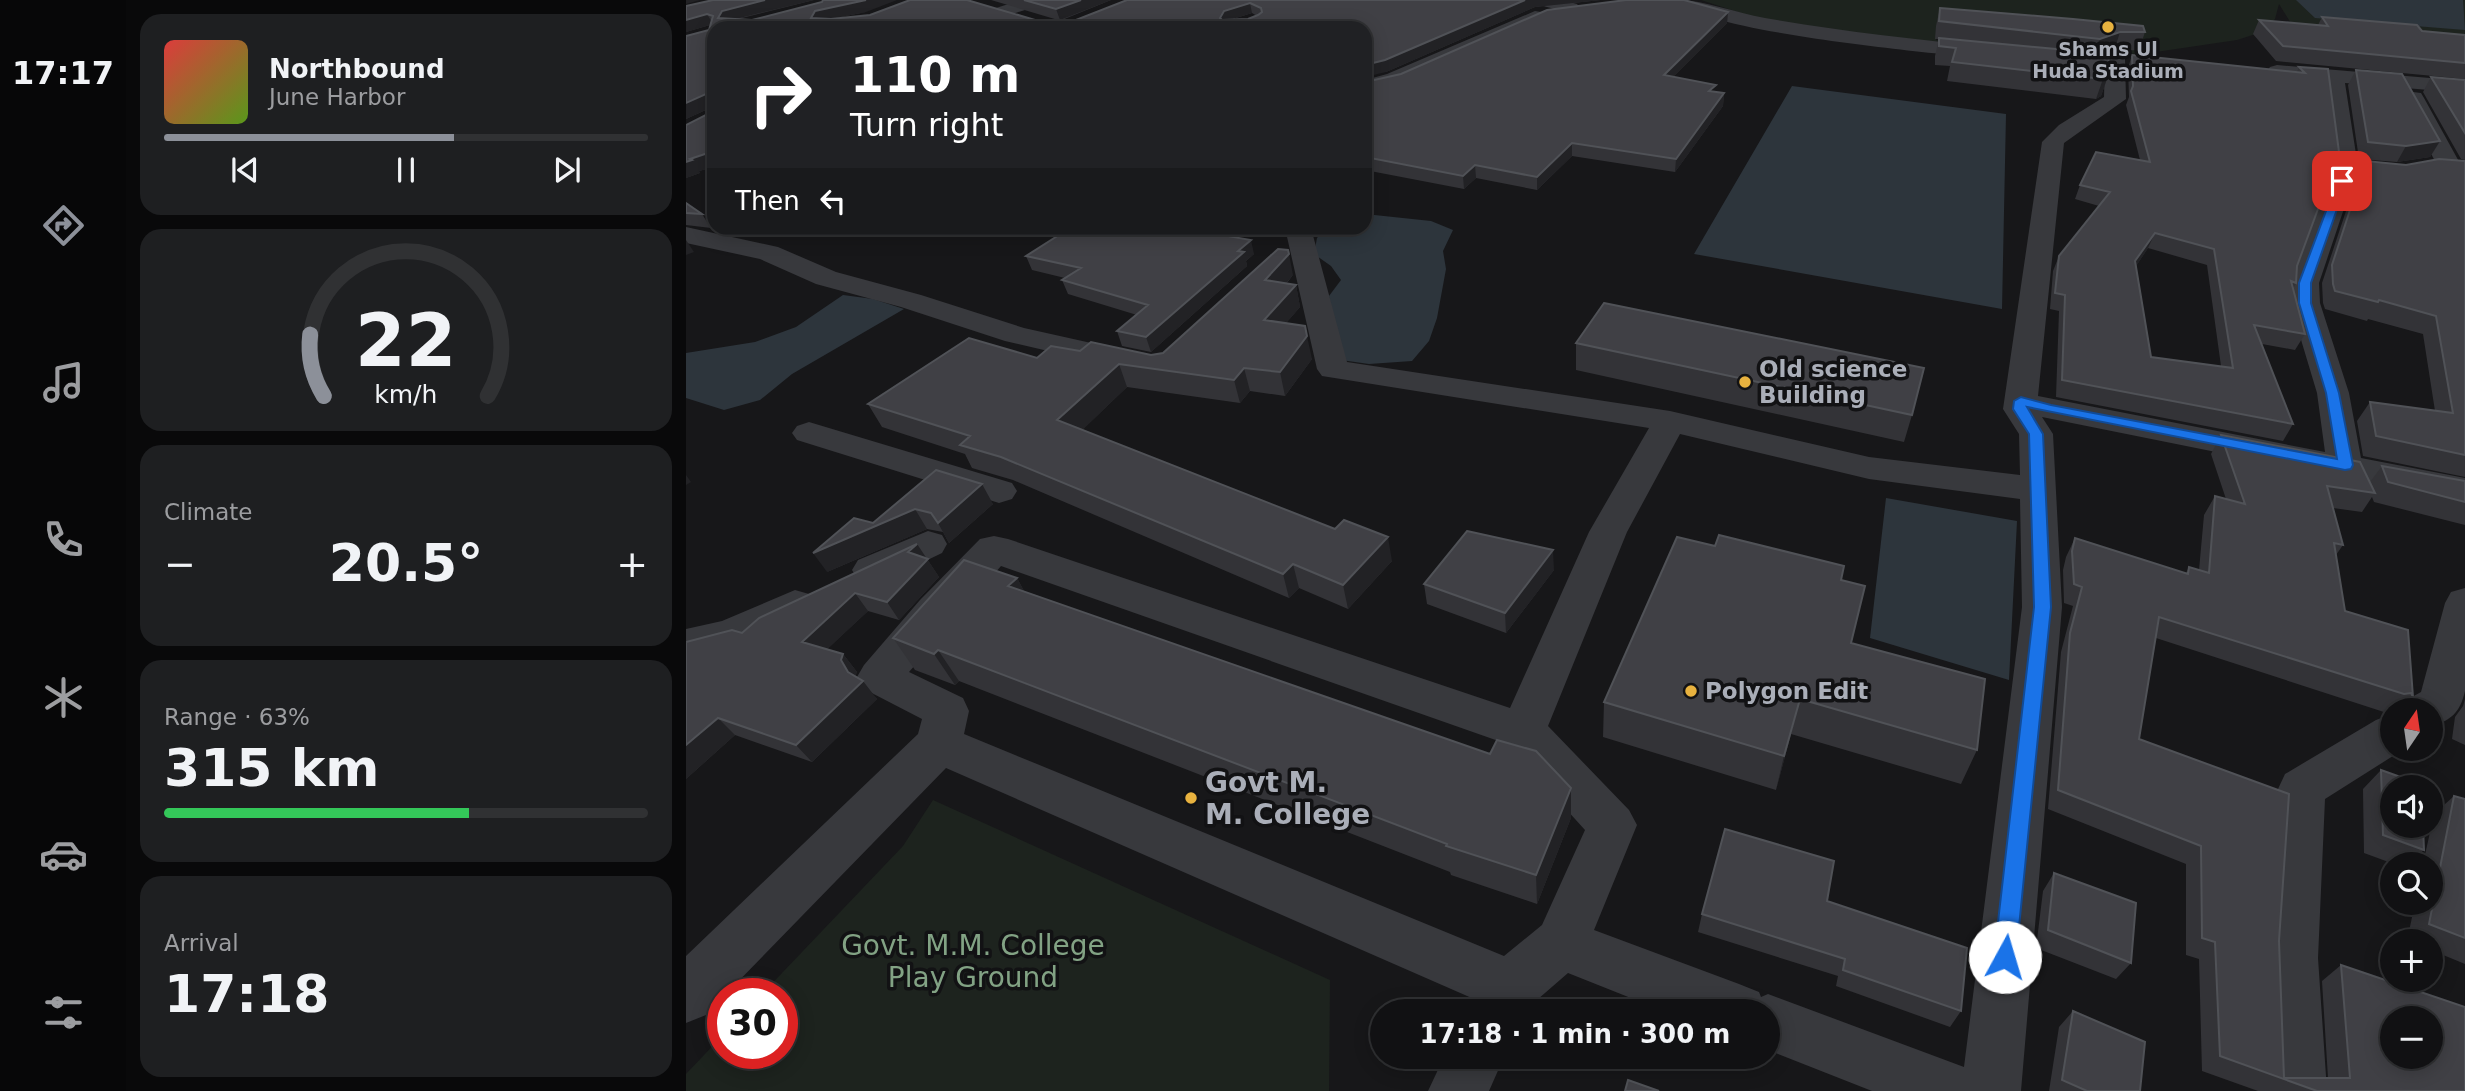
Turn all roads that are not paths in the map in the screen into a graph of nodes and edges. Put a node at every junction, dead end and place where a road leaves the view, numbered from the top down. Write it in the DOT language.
graph roads {
  1 [pos="1039,0"];
  2 [pos="1688,2"];
  3 [pos="1664,3"];
  4 [pos="982,6"];
  5 [pos="1578,7"];
  6 [pos="1537,8"];
  7 [pos="1500,10"];
  8 [pos="1002,12"];
  9 [pos="1034,21"];
  10 [pos="2001,55"];
  11 [pos="2116,61"];
  12 [pos="2262,69"];
  13 [pos="2334,76"];
  14 [pos="2404,82"];
  15 [pos="1372,84"];
  16 [pos="2465,87"];
  17 [pos="2419,168"];
  18 [pos="2458,168"];
  19 [pos="686,235"];
  20 [pos="1293,239"];
  21 [pos="1159,366"];
  22 [pos="2021,401"];
  23 [pos="1670,421"];
  24 [pos="808,433"];
  25 [pos="2345,465"];
  26 [pos="2038,489"];
  27 [pos="2465,490"];
  28 [pos="999,491"];
  29 [pos="928,544"];
  30 [pos="2465,603"];
  31 [pos="686,645"];
  32 [pos="2441,698"];
  33 [pos="1523,731"];
  34 [pos="2380,740"];
  35 [pos="939,744"];
  36 [pos="1561,944"];
  37 [pos="686,995"];
  38 [pos="1504,999"];
  39 [pos="1705,999"];
  40 [pos="1780,1027"];
  41 [pos="1469,1069"];
  42 [pos="1458,1091"];
  43 [pos="1949,1091"];
  44 [pos="1991,1091"];
  45 [pos="2297,1091"];
  1 -- 8 [label="street"];
  2 -- 3 [label="street"];
  2 -- 10 [label="street"];
  4 -- 8 [label="street"];
  5 -- 6 [label="street"];
  6 -- 7 [label="street"];
  6 -- 15 [label="street"];
  8 -- 9 [label="street"];
  11 -- 22 [label="street"];
  12 -- 13 [label="street"];
  13 -- 14 [label="street"];
  13 -- 25 [label="street"];
  14 -- 16 [label="street"];
  14 -- 18 [label="street"];
  17 -- 18 [label="street"];
  19 -- 21 [label="street"];
  20 -- 23 [label="street"];
  22 -- 25 [label="street"];
  22 -- 26 [label="street"];
  23 -- 26 [label="street"];
  23 -- 33 [label="street"];
  24 -- 28 [label="street"];
  25 -- 27 [label="street"];
  26 -- 44 [label="street"];
  29 -- 31 [label="street"];
  30 -- 32 [label="street"];
  33 -- 35 [label="street"];
  33 -- 36 [label="street"];
  34 -- 45 [label="street"];
  35 -- 37 [label="street"];
  35 -- 38 [label="street"];
  36 -- 38 [label="street"];
  36 -- 39 [label="street"];
  40 -- 43 [label="street"];
  41 -- 42 [label="street"];
}
